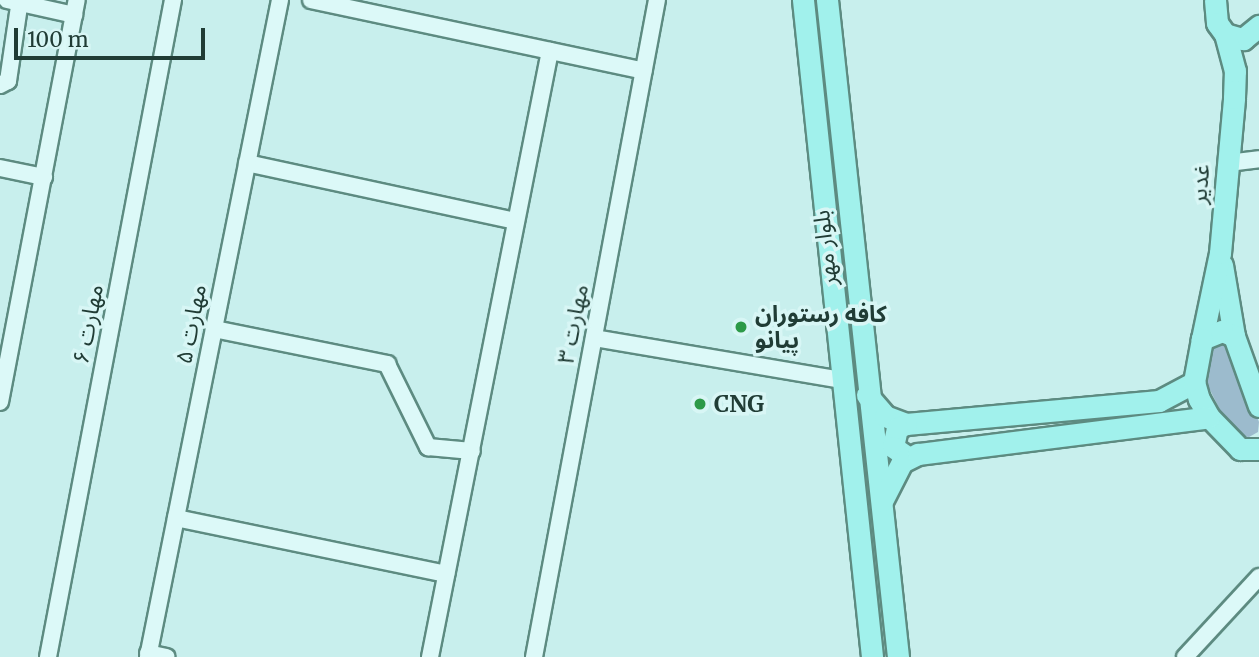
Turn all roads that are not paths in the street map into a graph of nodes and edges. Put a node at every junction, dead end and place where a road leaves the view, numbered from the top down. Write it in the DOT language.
graph roads {
  1 [pos="173,0"];
  2 [pos="280,0"];
  3 [pos="311,0"];
  4 [pos="657,0"];
  5 [pos="803,0"];
  6 [pos="827,0"];
  7 [pos="1214,0"];
  8 [pos="16,1"];
  9 [pos="76,7"];
  10 [pos="1254,32"];
  11 [pos="1225,34"];
  12 [pos="550,51"];
  13 [pos="644,71"];
  14 [pos="1235,71"];
  15 [pos="0,85"];
  16 [pos="1259,159"];
  17 [pos="247,163"];
  18 [pos="1228,163"];
  19 [pos="0,168"];
  20 [pos="44,177"];
  21 [pos="516,220"];
  22 [pos="1220,253"];
  23 [pos="214,329"];
  24 [pos="1234,336"];
  25 [pos="594,338"];
  26 [pos="1202,339"];
  27 [pos="4,362"];
  28 [pos="843,380"];
  29 [pos="1194,382"];
  30 [pos="866,393"];
  31 [pos="0,402"];
  32 [pos="1259,406"];
  33 [pos="1209,417"];
  34 [pos="906,424"];
  35 [pos="1250,449"];
  36 [pos="472,451"];
  37 [pos="909,458"];
  38 [pos="1259,466"];
  39 [pos="881,503"];
  40 [pos="176,518"];
  41 [pos="446,574"];
  42 [pos="1259,577"];
  43 [pos="148,655"];
  44 [pos="48,657"];
  45 [pos="167,657"];
  46 [pos="430,657"];
  47 [pos="534,657"];
  48 [pos="872,657"];
  49 [pos="898,657"];
  50 [pos="1185,657"];
  1 -- 44 [label="street, مهارت ۶"];
  2 -- 17 [label="street, مهارت ۵"];
  3 -- 12 [label="street"];
  4 -- 13 [label="street, مهارت ۳"];
  5 -- 28 [label="main road, بلوار مهر"];
  6 -- 30 [label="main road, بلوار مهر"];
  7 -- 11 [label="main road, غدیر"];
  8 -- 9 [label="street"];
  8 -- 15 [label="street"];
  9 -- 20 [label="street"];
  10 -- 11 [label="main road"];
  10 -- 14 [label="main road"];
  11 -- 14 [label="main road, غدیر"];
  12 -- 13 [label="street"];
  12 -- 21 [label="street"];
  13 -- 25 [label="street, مهارت ۳"];
  14 -- 18 [label="main road, غدیر"];
  16 -- 18 [label="street"];
  17 -- 21 [label="street"];
  17 -- 23 [label="street, مهارت ۵"];
  18 -- 22 [label="main road, غدیر"];
  19 -- 20 [label="street"];
  20 -- 27 [label="street"];
  21 -- 36 [label="street"];
  22 -- 24 [label="main road"];
  22 -- 26 [label="main road, غدیر"];
  23 -- 36 [label="street"];
  23 -- 40 [label="street, مهارت ۵"];
  24 -- 26 [label="main road"];
  24 -- 32 [label="main road"];
  25 -- 28 [label="street"];
  25 -- 47 [label="street, مهارت ۳"];
  26 -- 29 [label="main road, غدیر"];
  27 -- 31 [label="street"];
  28 -- 48 [label="main road, بلوار مهر"];
  29 -- 33 [label="main road"];
  29 -- 34 [label="main road"];
  30 -- 34 [label="main road"];
  30 -- 39 [label="main road, بلوار مهر"];
  33 -- 35 [label="main road"];
  33 -- 37 [label="main road"];
  34 -- 37 [label="main road"];
  35 -- 38 [label="main road"];
  36 -- 41 [label="street"];
  37 -- 39 [label="main road"];
  39 -- 49 [label="main road, بلوار مهر"];
  40 -- 41 [label="street"];
  40 -- 43 [label="street, مهارت ۵"];
  41 -- 46 [label="street"];
  42 -- 50 [label="street"];
  43 -- 45 [label="street"];
}
